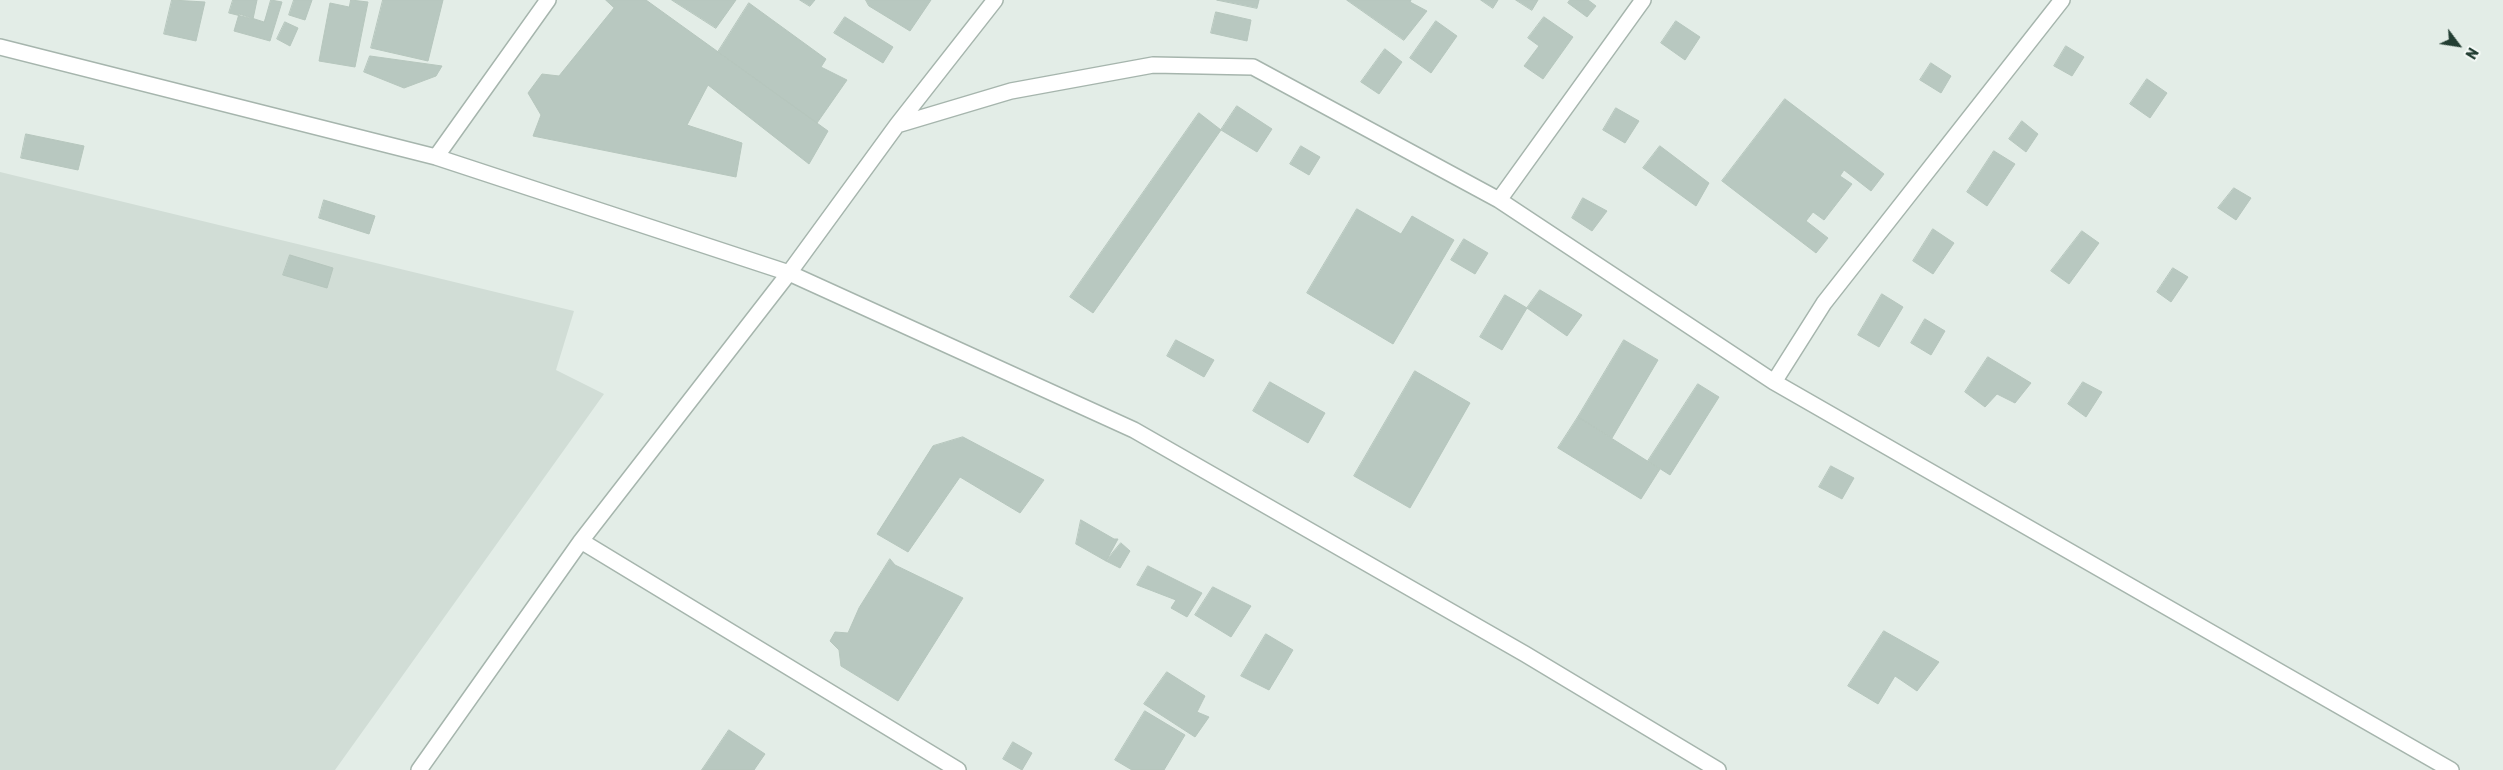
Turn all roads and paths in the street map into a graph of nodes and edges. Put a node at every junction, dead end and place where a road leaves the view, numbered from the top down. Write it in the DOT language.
graph roads {
  1 [pos="548,0"];
  2 [pos="996,0"];
  3 [pos="1643,0"];
  4 [pos="2062,0"];
  5 [pos="0,47"];
  6 [pos="897,125"];
  7 [pos="436,157"];
  8 [pos="1499,200"];
  9 [pos="789,273"];
  10 [pos="1774,382"];
  11 [pos="581,541"];
  12 [pos="419,770"];
  13 [pos="958,770"];
  14 [pos="1718,770"];
  15 [pos="2451,770"];
  1 -- 7 [label="street"];
  2 -- 6 [label="street"];
  3 -- 8 [label="street"];
  4 -- 10 [label="street"];
  5 -- 7 [label="street"];
  6 -- 8 [label="street"];
  6 -- 9 [label="street"];
  7 -- 9 [label="street"];
  8 -- 10 [label="street"];
  9 -- 11 [label="street"];
  9 -- 14 [label="street"];
  10 -- 15 [label="street"];
  11 -- 12 [label="street"];
  11 -- 13 [label="street"];
}
